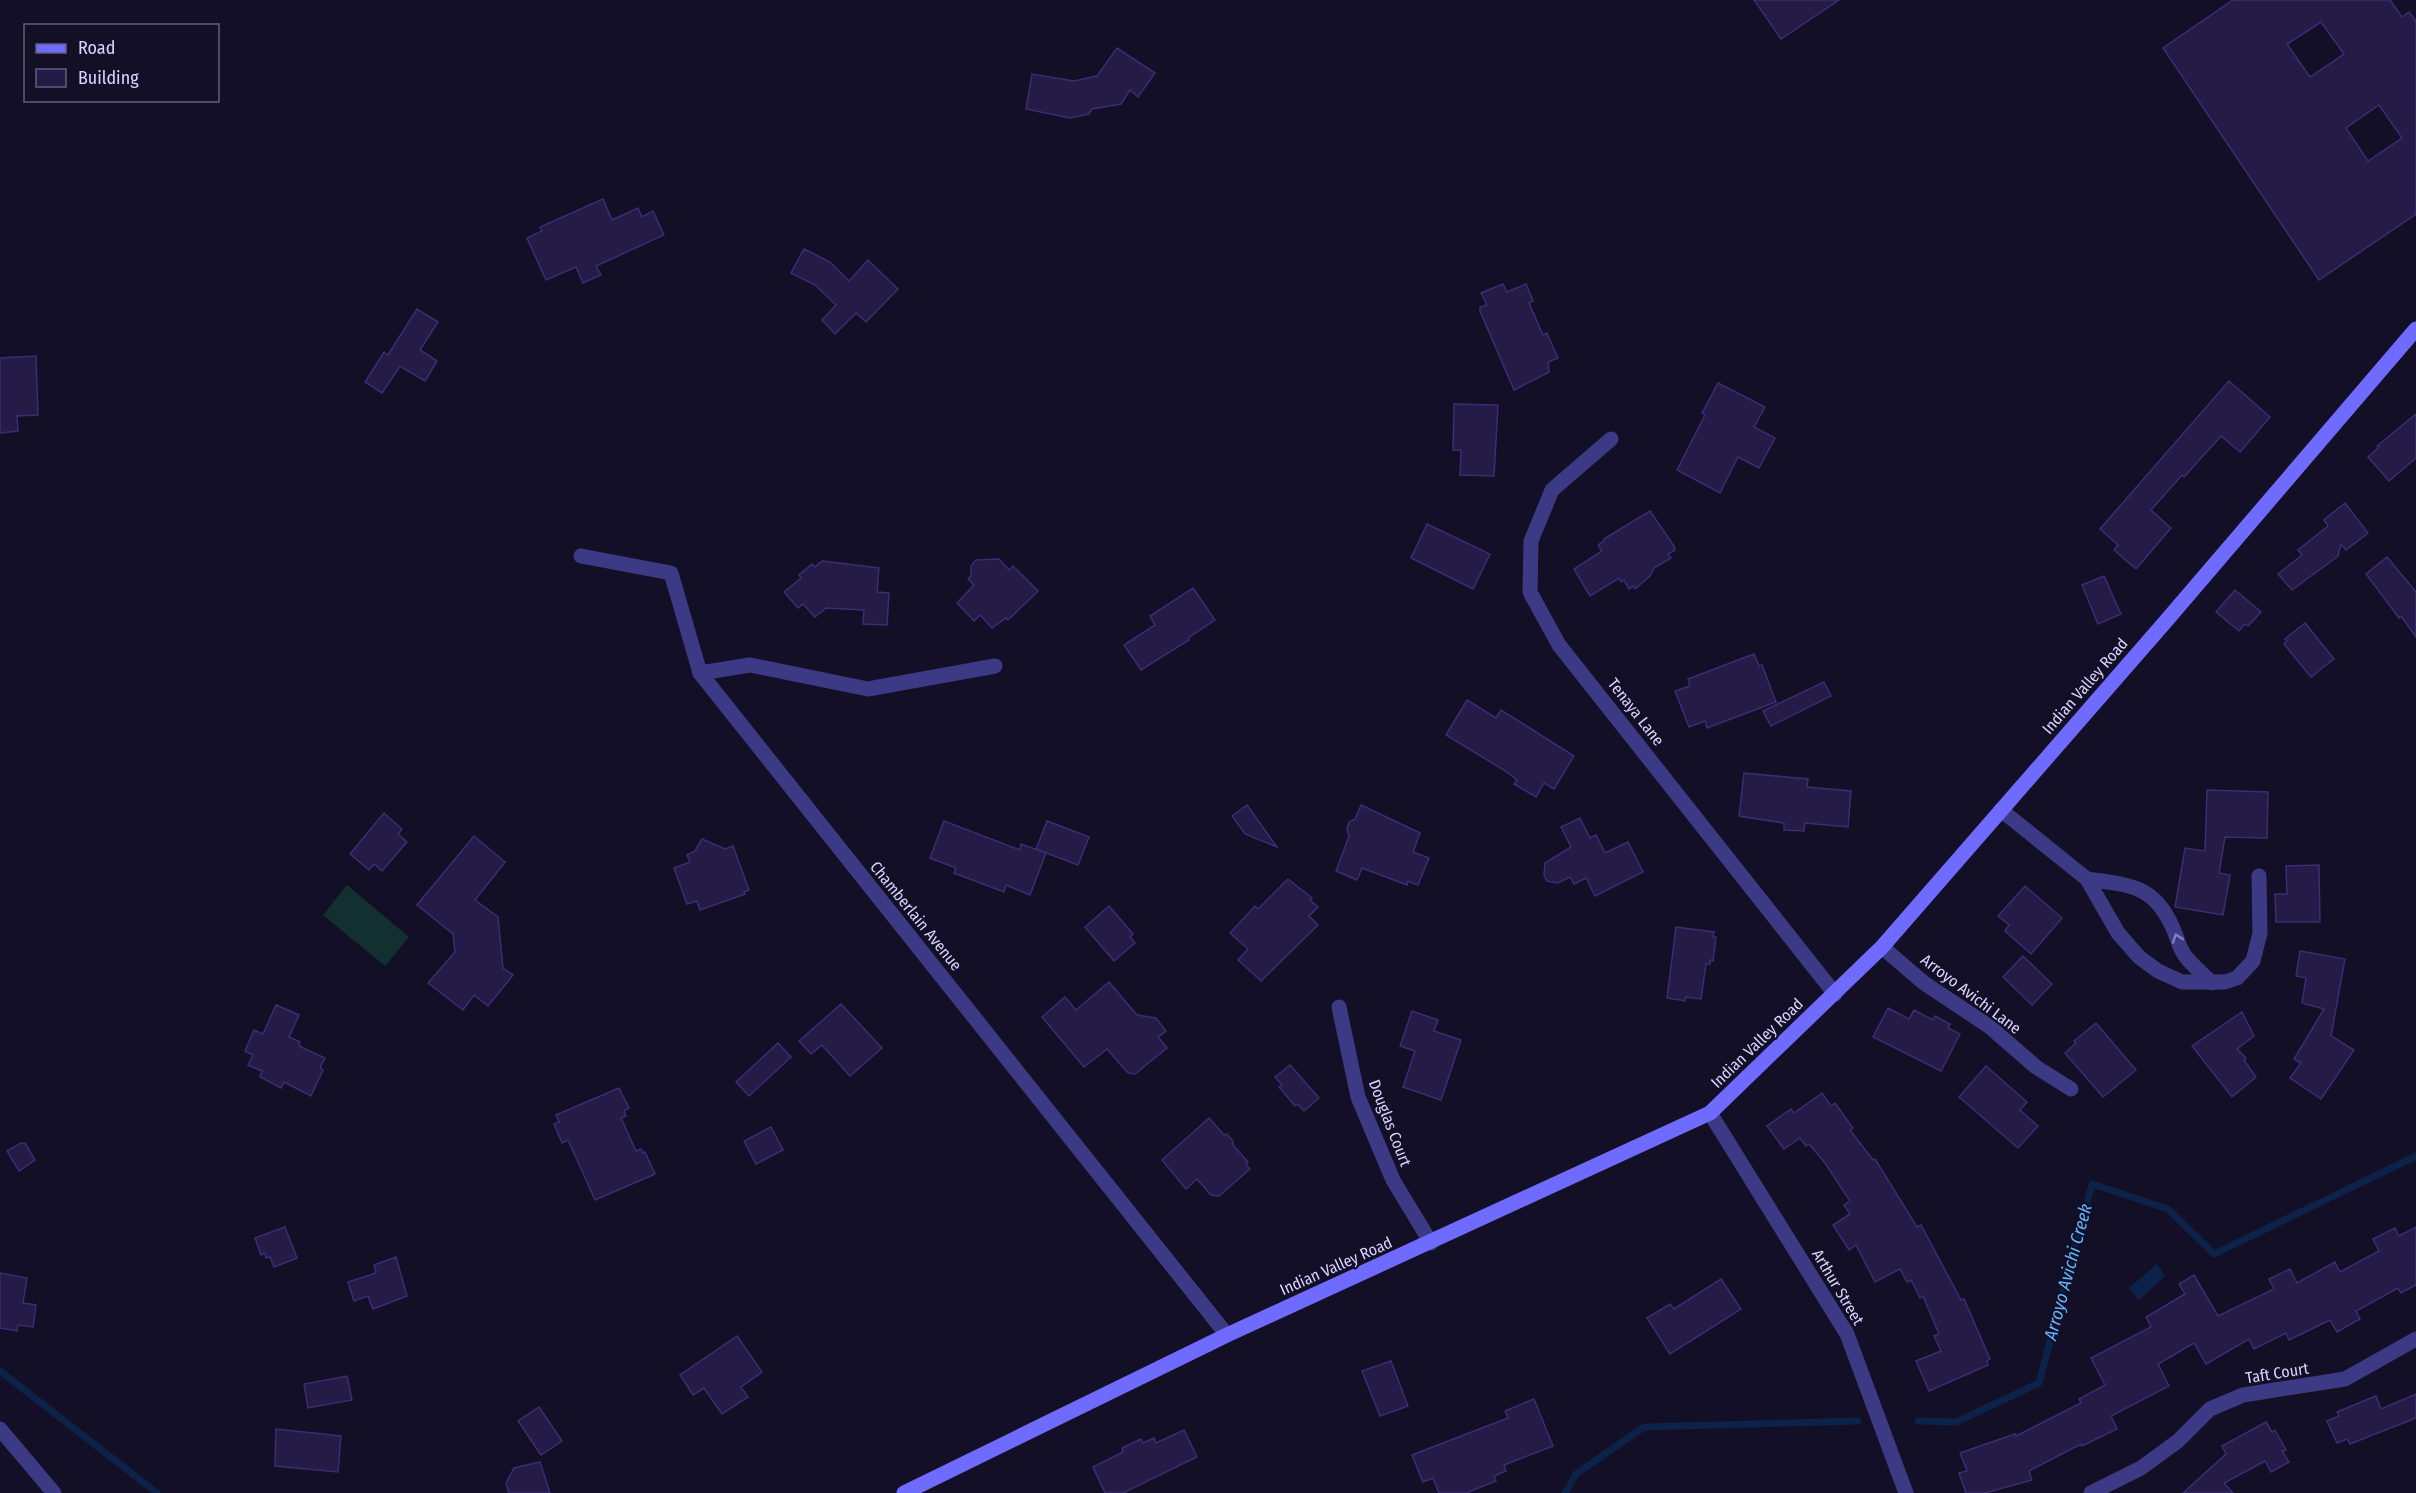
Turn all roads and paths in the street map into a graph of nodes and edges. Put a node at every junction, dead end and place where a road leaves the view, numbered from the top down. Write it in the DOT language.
graph roads {
  1 [pos="2416,329"];
  2 [pos="1611,439"];
  3 [pos="581,556"];
  4 [pos="995,666"];
  5 [pos="700,673"];
  6 [pos="2001,810"];
  7 [pos="2259,876"];
  8 [pos="2087,879"];
  9 [pos="1882,947"];
  10 [pos="2212,983"];
  11 [pos="1835,993"];
  12 [pos="1339,1007"];
  13 [pos="2071,1089"];
  14 [pos="1710,1113"];
  15 [pos="1431,1243"];
  16 [pos="1227,1335"];
  17 [pos="2416,1339"];
  18 [pos="0,1429"];
  19 [pos="54,1493"];
  20 [pos="904,1493"];
  21 [pos="1906,1493"];
  22 [pos="2091,1493"];
  1 -- 6 [label="street, Indian Valley Road"];
  2 -- 11 [label="street, Tenaya Lane"];
  3 -- 5 [label="street, Chamberlain Avenue"];
  4 -- 5 [label="street"];
  5 -- 16 [label="street, Chamberlain Avenue"];
  6 -- 8 [label="street"];
  6 -- 9 [label="street, Indian Valley Road"];
  7 -- 10 [label="street"];
  8 -- 10 [label="street"];
  10 -- 8 [label="street, one-way"];
  9 -- 11 [label="street, Indian Valley Road"];
  9 -- 13 [label="street, Arroyo Avichi Lane"];
  11 -- 14 [label="street, Indian Valley Road"];
  12 -- 15 [label="street, Douglas Court"];
  14 -- 15 [label="street, Indian Valley Road"];
  14 -- 21 [label="street, Arthur Street"];
  15 -- 16 [label="street, Indian Valley Road"];
  16 -- 20 [label="street, Indian Valley Road"];
  17 -- 22 [label="street, Taft Court"];
  18 -- 19 [label="street"];
}
